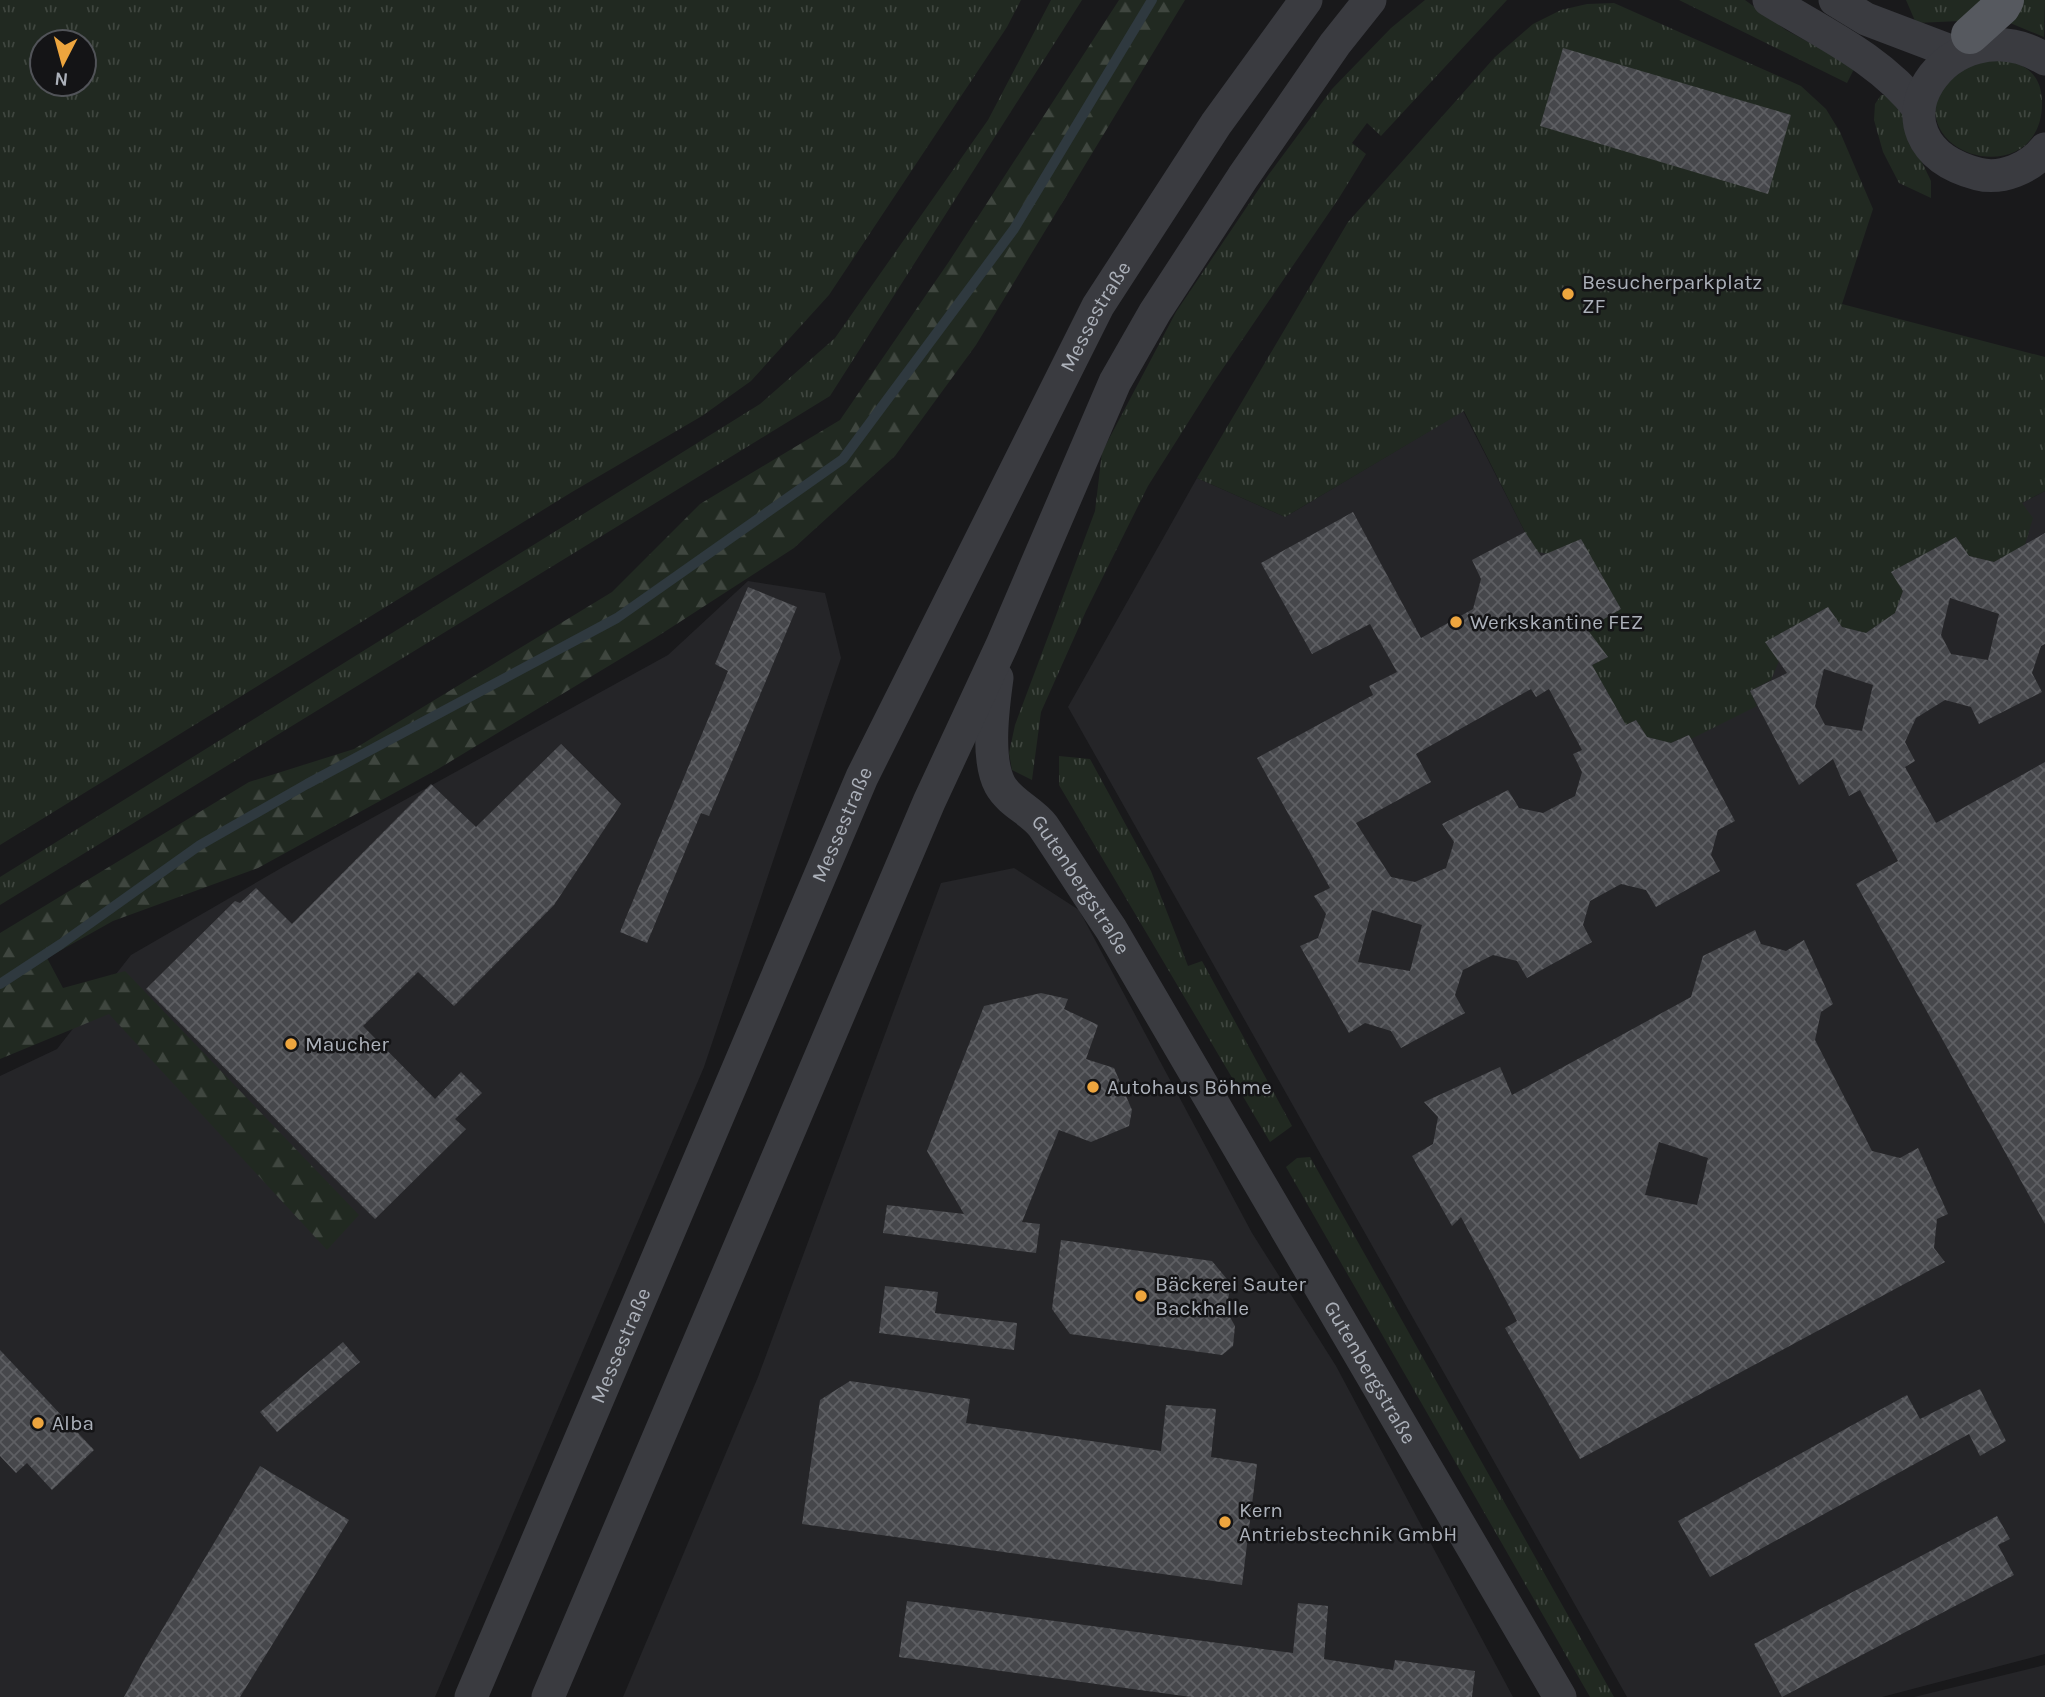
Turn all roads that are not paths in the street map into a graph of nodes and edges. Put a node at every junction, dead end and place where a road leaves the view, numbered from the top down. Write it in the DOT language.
graph roads {
  1 [pos="1306,0"];
  2 [pos="1370,0"];
  3 [pos="1393,0"];
  4 [pos="1769,0"];
  5 [pos="1835,0"];
  6 [pos="2005,0"];
  7 [pos="1958,42"];
  8 [pos="1335,44"];
  9 [pos="2045,59"];
  10 [pos="1919,109"];
  11 [pos="2043,155"];
  12 [pos="1002,645"];
  13 [pos="471,1697"];
  14 [pos="548,1697"];
  15 [pos="1560,1697"];
  1 -- 13 [label="street, Messestraße"];
  2 -- 8 [label="street"];
  3 -- 8 [label="street"];
  4 -- 10 [label="street"];
  5 -- 7 [label="street"];
  6 -- 7 [label="main road"];
  7 -- 9 [label="street"];
  7 -- 10 [label="street"];
  8 -- 12 [label="street"];
  10 -- 11 [label="street"];
  12 -- 14 [label="street"];
  12 -- 15 [label="street, Gutenbergstraße"];
}
